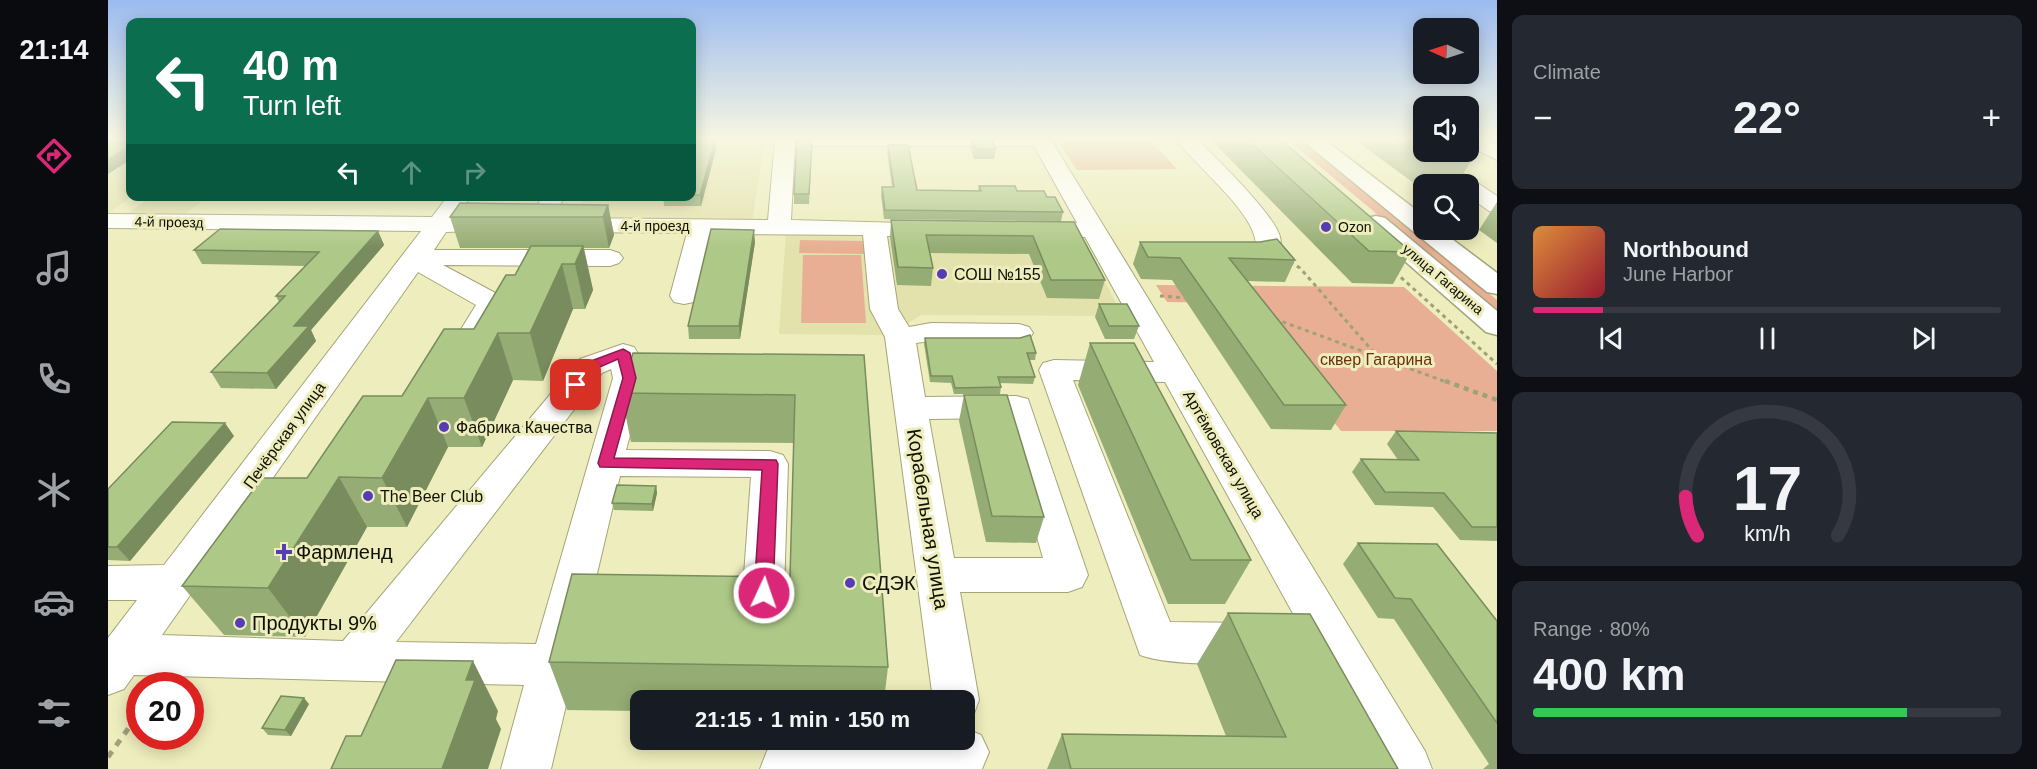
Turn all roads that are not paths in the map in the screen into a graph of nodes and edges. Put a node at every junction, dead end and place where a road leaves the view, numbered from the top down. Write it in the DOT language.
graph roads {
  1 [pos="778,176"];
  2 [pos="1065,176"];
  3 [pos="1221,176"];
  4 [pos="1321,176"];
  5 [pos="1357,176"];
  6 [pos="1479,193"];
  7 [pos="456,201"];
  8 [pos="551,201"];
  9 [pos="1497,206"];
  10 [pos="1413,220"];
  11 [pos="108,221"];
  12 [pos="439,224"];
  13 [pos="537,225"];
  14 [pos="701,226"];
  15 [pos="778,227"];
  16 [pos="874,228"];
  17 [pos="955,229"];
  18 [pos="1012,230"];
  19 [pos="1438,240"];
  20 [pos="1111,246"];
  21 [pos="1215,254"];
  22 [pos="415,258"];
  23 [pos="610,258"];
  24 [pos="1497,286"];
  25 [pos="684,296"];
  26 [pos="1497,326"];
  27 [pos="1019,333"];
  28 [pos="900,337"];
  29 [pos="447,363"];
  30 [pos="1176,372"];
  31 [pos="911,408"];
  32 [pos="605,463"];
  33 [pos="240,494"];
  34 [pos="274,494"];
  35 [pos="937,575"];
  36 [pos="175,582"];
  37 [pos="108,583"];
  38 [pos="707,593"];
  39 [pos="1334,644"];
  40 [pos="354,662"];
  41 [pos="115,664"];
  42 [pos="553,665"];
  43 [pos="954,690"];
  44 [pos="964,753"];
  45 [pos="526,769"];
  46 [pos="785,769"];
  47 [pos="1407,769"];
  1 -- 15 [label="street"];
  2 -- 20 [label="street, Артёмовская улица"];
  3 -- 21 [label="street"];
  4 -- 26 [label="main road, улица Гагарина"];
  5 -- 10 [label="main road, улица Гагарина"];
  6 -- 9 [label="street"];
  7 -- 12 [label="street, Печёрская улица"];
  8 -- 13 [label="street"];
  11 -- 12 [label="street, 4-й проезд"];
  12 -- 13 [label="street, 4-й проезд"];
  12 -- 22 [label="street, Печёрская улица"];
  13 -- 14 [label="street, 4-й проезд"];
  14 -- 15 [label="street, 4-й проезд"];
  14 -- 25 [label="street"];
  15 -- 16 [label="street, 4-й проезд"];
  16 -- 17 [label="street, 4-й проезд"];
  16 -- 28 [label="street"];
  18 -- 20 [label="street"];
  19 -- 24 [label="main road, улица Гагарина"];
  20 -- 30 [label="street, Артёмовская улица"];
  22 -- 23 [label="street"];
  22 -- 29 [label="street"];
  22 -- 33 [label="street, Печёрская улица"];
  27 -- 28 [label="street"];
  28 -- 31 [label="street, Корабельная улица"];
  30 -- 39 [label="street, Артёмовская улица"];
  30 -- 39 [label="street"];
  31 -- 35 [label="street, Корабельная улица"];
  31 -- 35 [label="street"];
  32 -- 38 [label="street"];
  32 -- 40 [label="street"];
  32 -- 42 [label="street"];
  33 -- 34 [label="street"];
  33 -- 36 [label="street, Печёрская улица"];
  35 -- 43 [label="street, Корабельная улица"];
  36 -- 37 [label="street"];
  36 -- 41 [label="street, Печёрская улица"];
  39 -- 47 [label="street, Артёмовская улица"];
  40 -- 41 [label="street"];
  40 -- 42 [label="street"];
  42 -- 45 [label="street"];
  44 -- 46 [label="street"];
}
